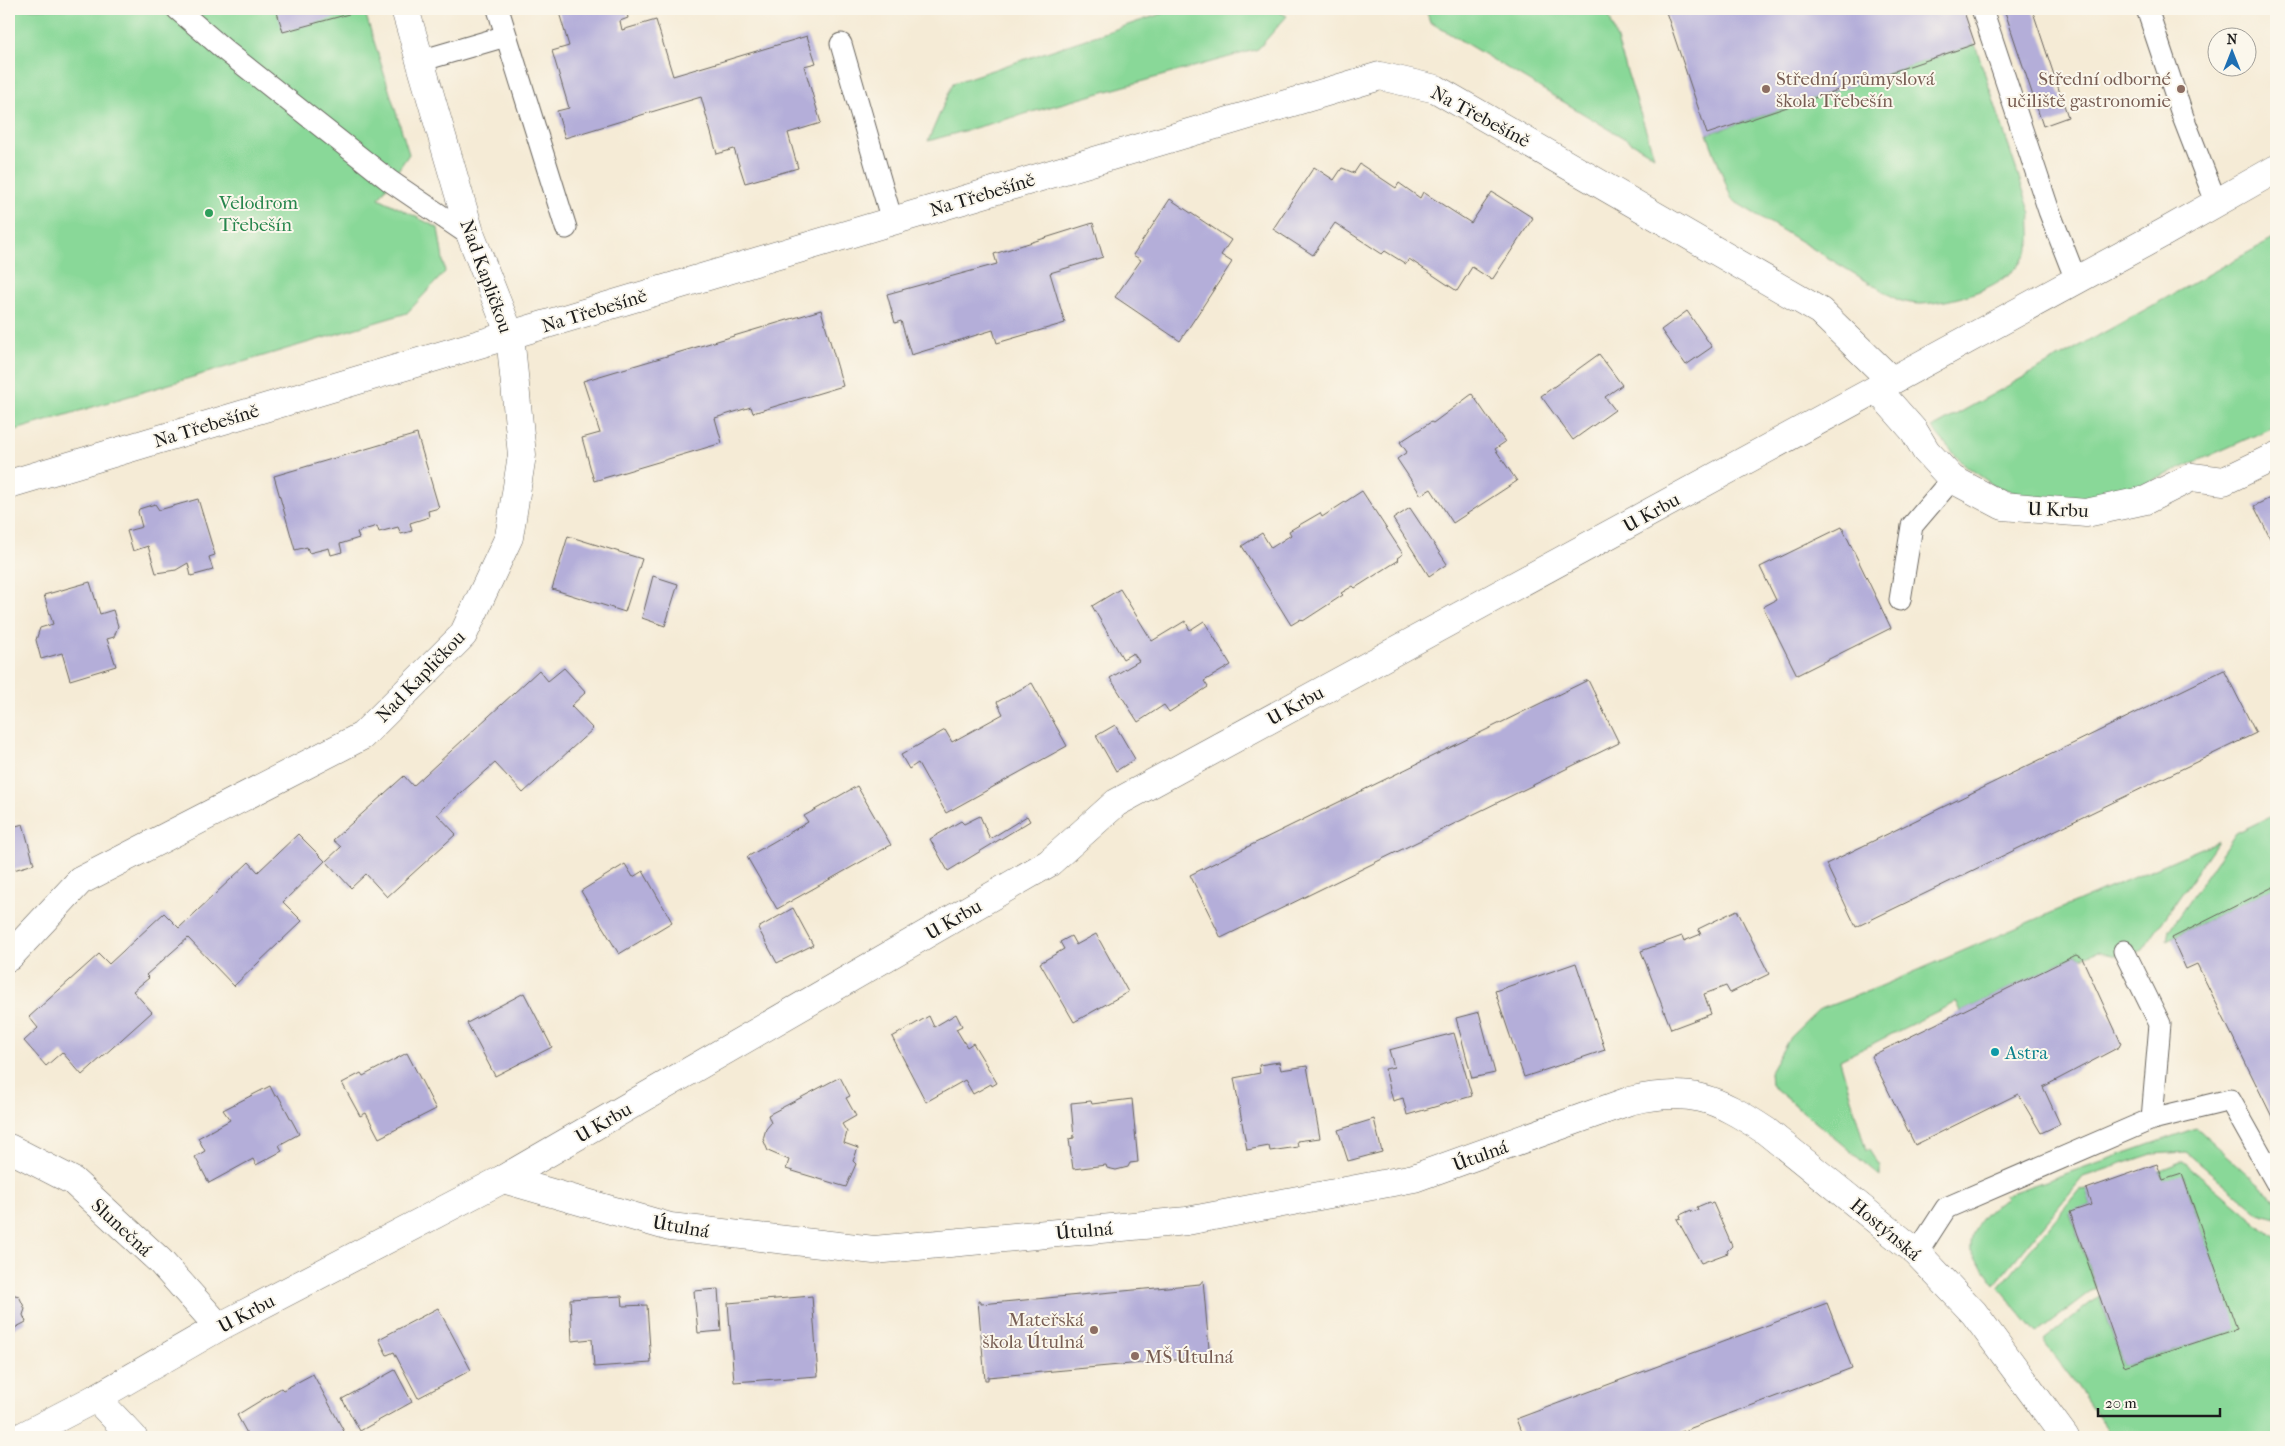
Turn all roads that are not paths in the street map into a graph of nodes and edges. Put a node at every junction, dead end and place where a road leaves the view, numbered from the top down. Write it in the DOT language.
graph roads {
  1 [pos="177,9"];
  2 [pos="405,9"];
  3 [pos="498,9"];
  4 [pos="1982,9"];
  5 [pos="2147,9"];
  6 [pos="506,36"];
  7 [pos="841,44"];
  8 [pos="420,61"];
  9 [pos="2276,169"];
  10 [pos="2216,202"];
  11 [pos="892,221"];
  12 [pos="566,228"];
  13 [pos="471,236"];
  14 [pos="2076,280"];
  15 [pos="510,335"];
  16 [pos="1884,385"];
  17 [pos="2276,456"];
  18 [pos="1952,479"];
  19 [pos="9,484"];
  20 [pos="1900,600"];
  21 [pos="2124,951"];
  22 [pos="9,957"];
  23 [pos="1654,1095"];
  24 [pos="2152,1119"];
  25 [pos="9,1148"];
  26 [pos="503,1179"];
  27 [pos="2276,1182"];
  28 [pos="1917,1253"];
  29 [pos="218,1327"];
  30 [pos="96,1398"];
  31 [pos="21,1437"];
  32 [pos="133,1437"];
  33 [pos="2065,1437"];
  1 -- 13 [label="lane"];
  2 -- 8 [label="street, Nad Kapličkou"];
  3 -- 6 [label="lane"];
  4 -- 14 [label="lane"];
  5 -- 10 [label="lane"];
  6 -- 8 [label="lane"];
  6 -- 12 [label="lane"];
  7 -- 11 [label="lane"];
  8 -- 13 [label="street, Nad Kapličkou"];
  9 -- 10 [label="street, U Krbu"];
  10 -- 14 [label="street, U Krbu"];
  11 -- 15 [label="street, Na Třebešíně"];
  11 -- 16 [label="street, Na Třebešíně"];
  13 -- 15 [label="street, Nad Kapličkou"];
  14 -- 16 [label="street, U Krbu"];
  15 -- 19 [label="street, Na Třebešíně"];
  15 -- 22 [label="street, Nad Kapličkou"];
  16 -- 18 [label="street, U Krbu"];
  16 -- 26 [label="street, U Krbu"];
  17 -- 18 [label="street, U Krbu"];
  18 -- 20 [label="lane"];
  21 -- 24 [label="lane"];
  23 -- 26 [label="street, Útulná"];
  23 -- 28 [label="street, Hostýnská"];
  24 -- 27 [label="lane"];
  24 -- 28 [label="lane"];
  25 -- 29 [label="street, Slunečná"];
  26 -- 29 [label="street, U Krbu"];
  28 -- 33 [label="street, Hostýnská"];
  29 -- 30 [label="street, U Krbu"];
  30 -- 31 [label="street, U Krbu"];
  30 -- 32 [label="street"];
}
